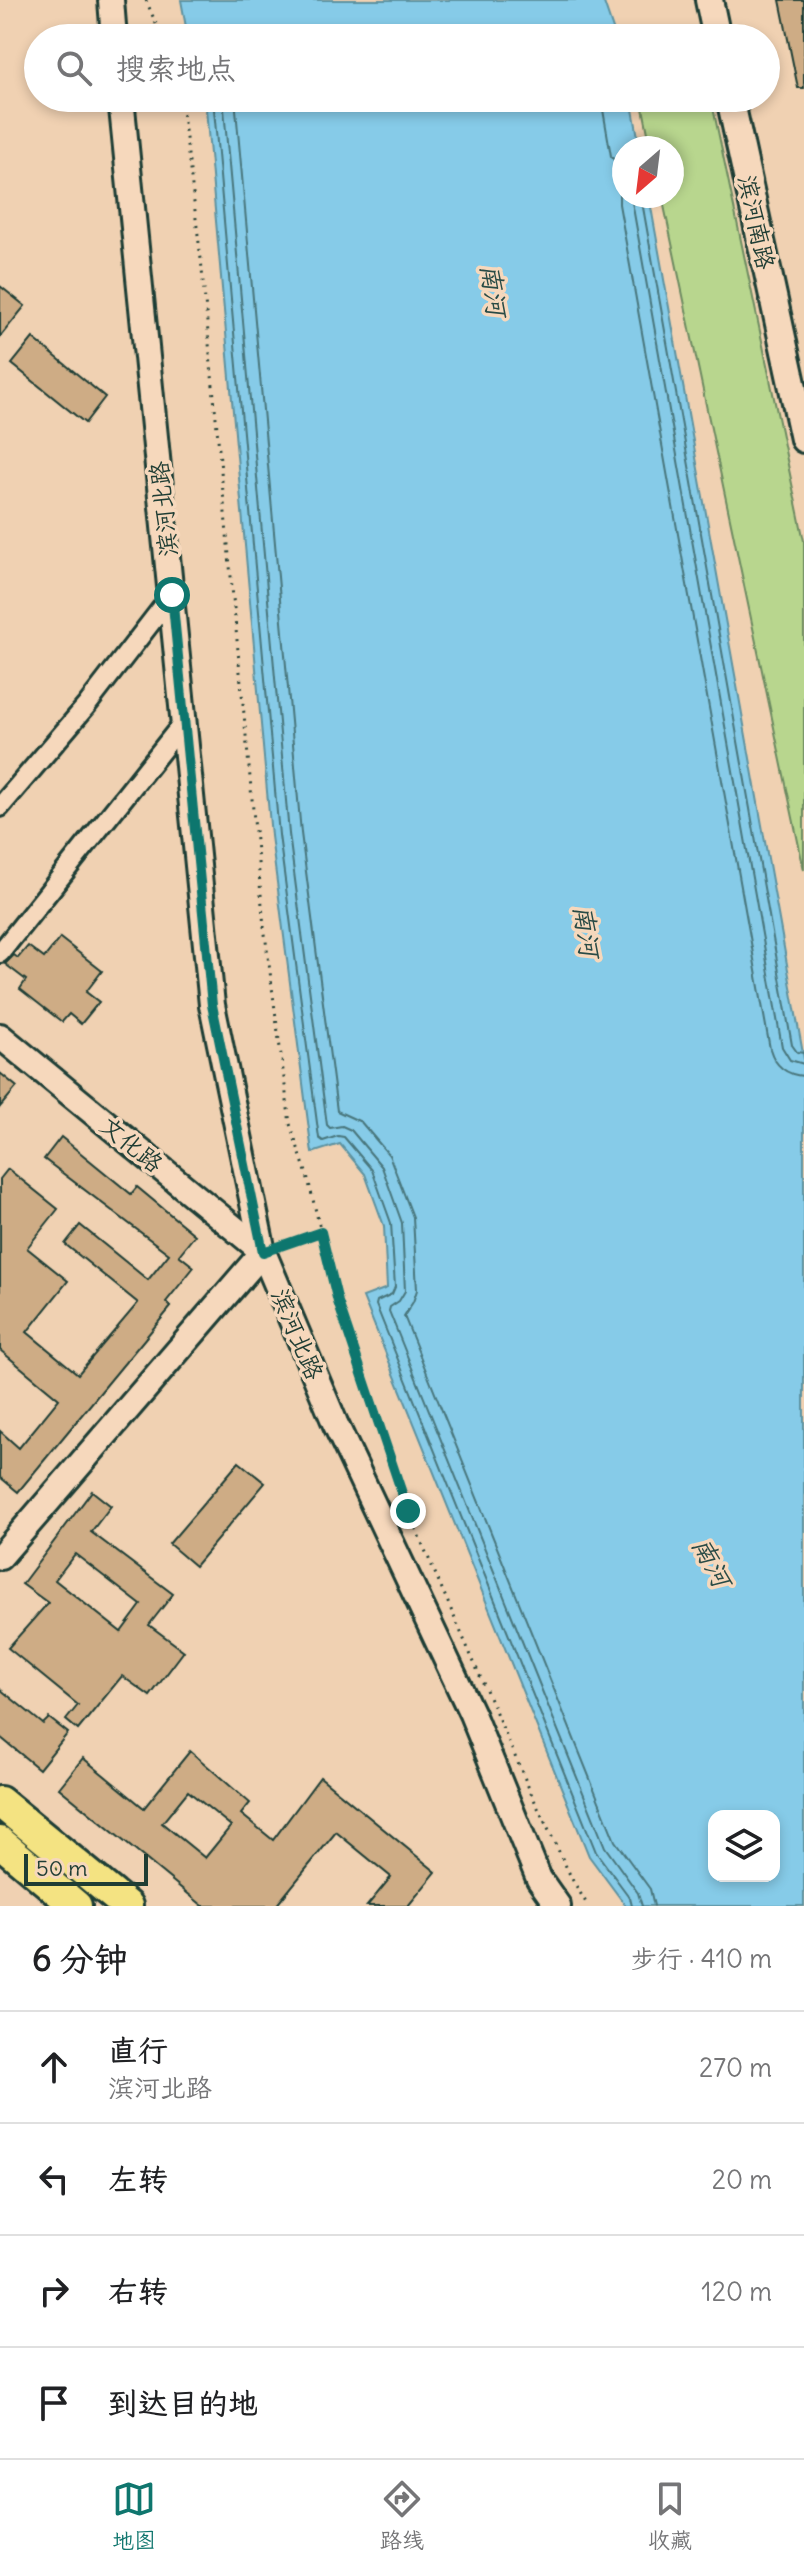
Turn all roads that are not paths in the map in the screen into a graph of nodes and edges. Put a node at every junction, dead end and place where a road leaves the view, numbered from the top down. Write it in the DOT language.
graph roads {
  1 [pos="111,0"];
  2 [pos="709,0"];
  3 [pos="113,24"];
  4 [pos="714,24"];
  5 [pos="122,112"];
  6 [pos="733,112"];
  7 [pos="799,392"];
  8 [pos="804,439"];
  9 [pos="172,595"];
  10 [pos="184,722"];
  11 [pos="0,807"];
  12 [pos="0,953"];
  13 [pos="0,1036"];
  14 [pos="263,1252"];
  15 [pos="0,1557"];
  16 [pos="0,1802"];
  17 [pos="0,1842"];
  18 [pos="76,1906"];
  19 [pos="127,1906"];
  20 [pos="558,1906"];
  1 -- 3 [label="street"];
  2 -- 4 [label="main road"];
  5 -- 9 [label="street, 滨河北路"];
  6 -- 7 [label="main road, 滨河南路"];
  7 -- 8 [label="main road, 滨河南路"];
  9 -- 10 [label="street, 滨河北路"];
  9 -- 11 [label="street"];
  10 -- 12 [label="street"];
  10 -- 14 [label="street, 滨河北路"];
  13 -- 14 [label="street, 文化路"];
  14 -- 15 [label="street"];
  14 -- 20 [label="street, 滨河北路"];
  16 -- 19 [label="highway"];
  17 -- 18 [label="highway"];
}
